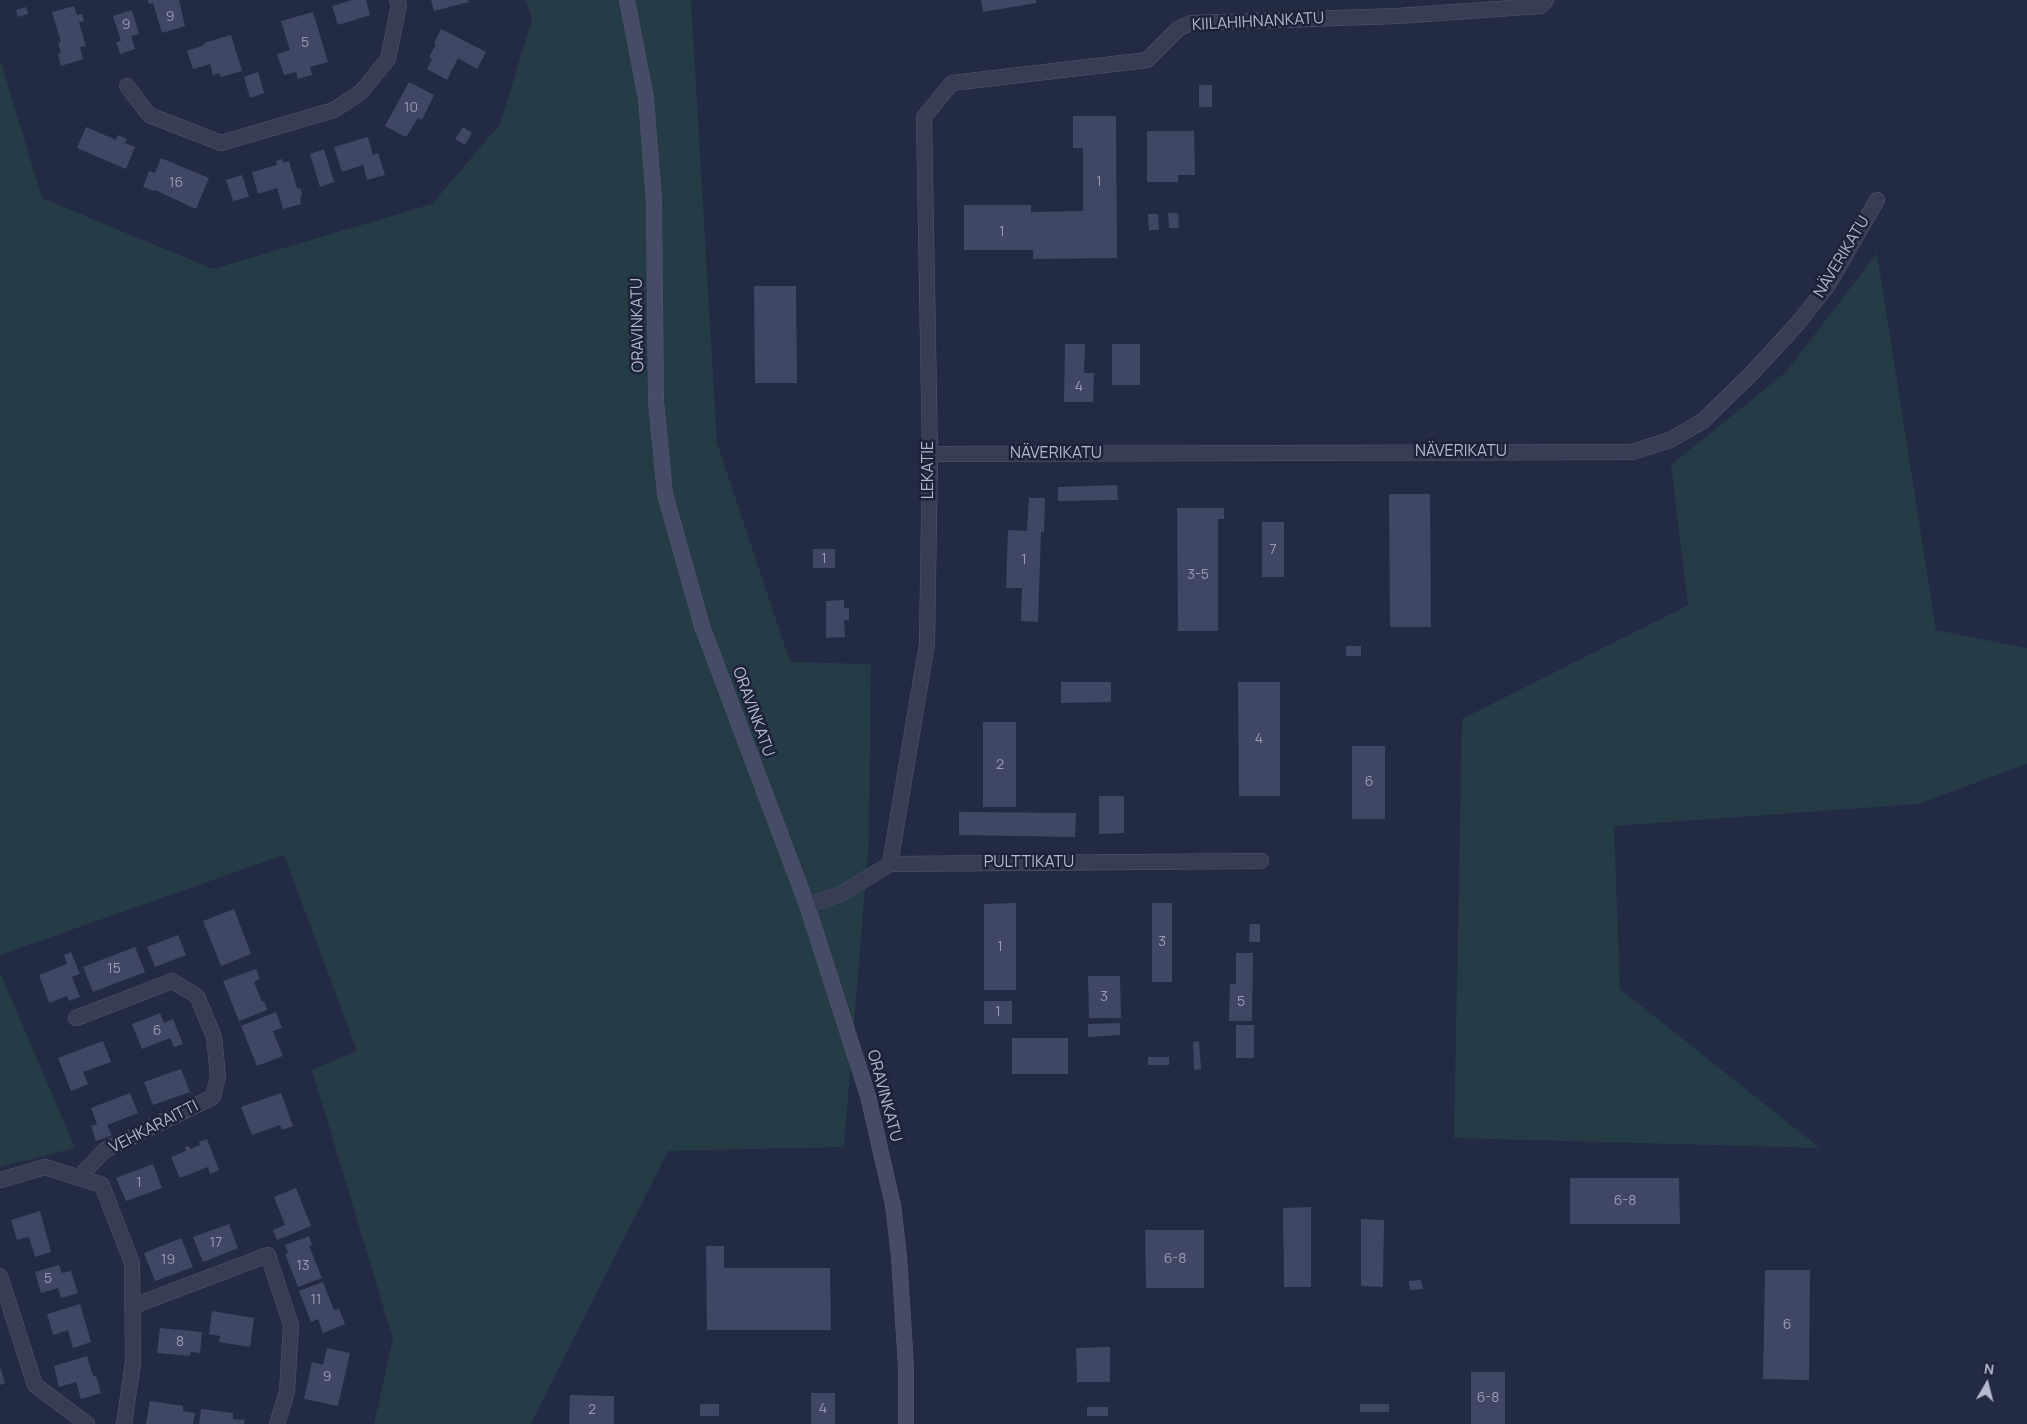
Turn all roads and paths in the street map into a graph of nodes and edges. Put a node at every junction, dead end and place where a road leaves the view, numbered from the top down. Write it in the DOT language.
graph roads {
  1 [pos="397,0"];
  2 [pos="627,0"];
  3 [pos="1546,0"];
  4 [pos="952,83"];
  5 [pos="127,86"];
  6 [pos="1877,200"];
  7 [pos="930,454"];
  8 [pos="1261,861"];
  9 [pos="890,864"];
  10 [pos="806,905"];
  11 [pos="76,1018"];
  12 [pos="78,1178"];
  13 [pos="0,1180"];
  14 [pos="0,1276"];
  15 [pos="132,1306"];
  16 [pos="87,1424"];
  17 [pos="124,1424"];
  18 [pos="277,1424"];
  19 [pos="906,1424"];
  1 -- 5 [label="street"];
  2 -- 10 [label="street, ORAVINKATU"];
  3 -- 4 [label="street, KIILAHIHNANKATU"];
  4 -- 7 [label="street, LEKATIE"];
  6 -- 7 [label="street, NÄVERIKATU"];
  7 -- 9 [label="street, LEKATIE"];
  8 -- 9 [label="street, PULTTIKATU"];
  9 -- 10 [label="street"];
  10 -- 19 [label="street, ORAVINKATU"];
  11 -- 12 [label="street, VEHKARAITTI"];
  12 -- 13 [label="street"];
  12 -- 15 [label="street"];
  14 -- 16 [label="street"];
  15 -- 17 [label="street"];
  15 -- 18 [label="street"];
}
